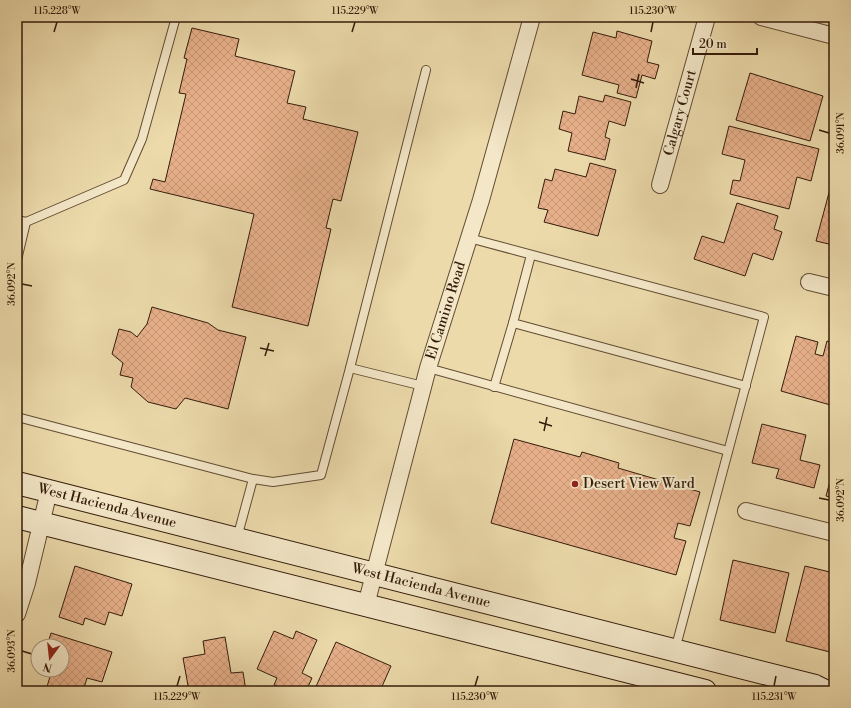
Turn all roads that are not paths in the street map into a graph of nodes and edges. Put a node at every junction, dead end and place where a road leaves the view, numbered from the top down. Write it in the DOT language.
graph roads {
  1 [pos="176,17"];
  2 [pos="532,17"];
  3 [pos="707,17"];
  4 [pos="761,17"];
  5 [pos="834,36"];
  6 [pos="426,70"];
  7 [pos="660,186"];
  8 [pos="17,220"];
  9 [pos="26,222"];
  10 [pos="469,238"];
  11 [pos="531,255"];
  12 [pos="17,260"];
  13 [pos="808,282"];
  14 [pos="834,288"];
  15 [pos="513,324"];
  16 [pos="350,368"];
  17 [pos="428,368"];
  18 [pos="423,386"];
  19 [pos="746,386"];
  20 [pos="494,387"];
  21 [pos="17,417"];
  22 [pos="728,451"];
  23 [pos="253,479"];
  24 [pos="17,483"];
  25 [pos="49,491"];
  26 [pos="746,511"];
  27 [pos="17,517"];
  28 [pos="41,524"];
  29 [pos="834,533"];
  30 [pos="237,539"];
  31 [pos="374,574"];
  32 [pos="366,605"];
  33 [pos="17,614"];
  34 [pos="675,650"];
  35 [pos="667,681"];
  36 [pos="705,691"];
  37 [pos="825,691"];
  1 -- 9 [label="lane"];
  2 -- 10 [label="street, El Camino Road"];
  3 -- 7 [label="street, Calgary Court"];
  4 -- 5 [label="street"];
  6 -- 16 [label="lane"];
  8 -- 9 [label="lane"];
  9 -- 12 [label="lane"];
  10 -- 11 [label="lane"];
  10 -- 17 [label="street, El Camino Road"];
  11 -- 15 [label="lane"];
  11 -- 19 [label="lane"];
  13 -- 14 [label="street"];
  15 -- 19 [label="lane"];
  15 -- 20 [label="lane"];
  16 -- 18 [label="lane"];
  16 -- 23 [label="lane"];
  17 -- 18 [label="street, El Camino Road"];
  17 -- 20 [label="lane"];
  18 -- 31 [label="street, El Camino Road"];
  19 -- 22 [label="lane"];
  20 -- 22 [label="lane"];
  21 -- 23 [label="lane"];
  22 -- 34 [label="lane"];
  23 -- 30 [label="lane"];
  24 -- 25 [label="main road, West Hacienda Avenue"];
  25 -- 28 [label="street"];
  25 -- 30 [label="main road, West Hacienda Avenue"];
  26 -- 29 [label="street"];
  27 -- 28 [label="main road"];
  28 -- 32 [label="main road"];
  28 -- 33 [label="street"];
  30 -- 31 [label="main road, West Hacienda Avenue"];
  31 -- 32 [label="street, El Camino Road"];
  31 -- 34 [label="main road, West Hacienda Avenue"];
  32 -- 35 [label="main road"];
  34 -- 35 [label="main road"];
  34 -- 37 [label="main road, West Hacienda Avenue"];
  35 -- 36 [label="main road"];
}
